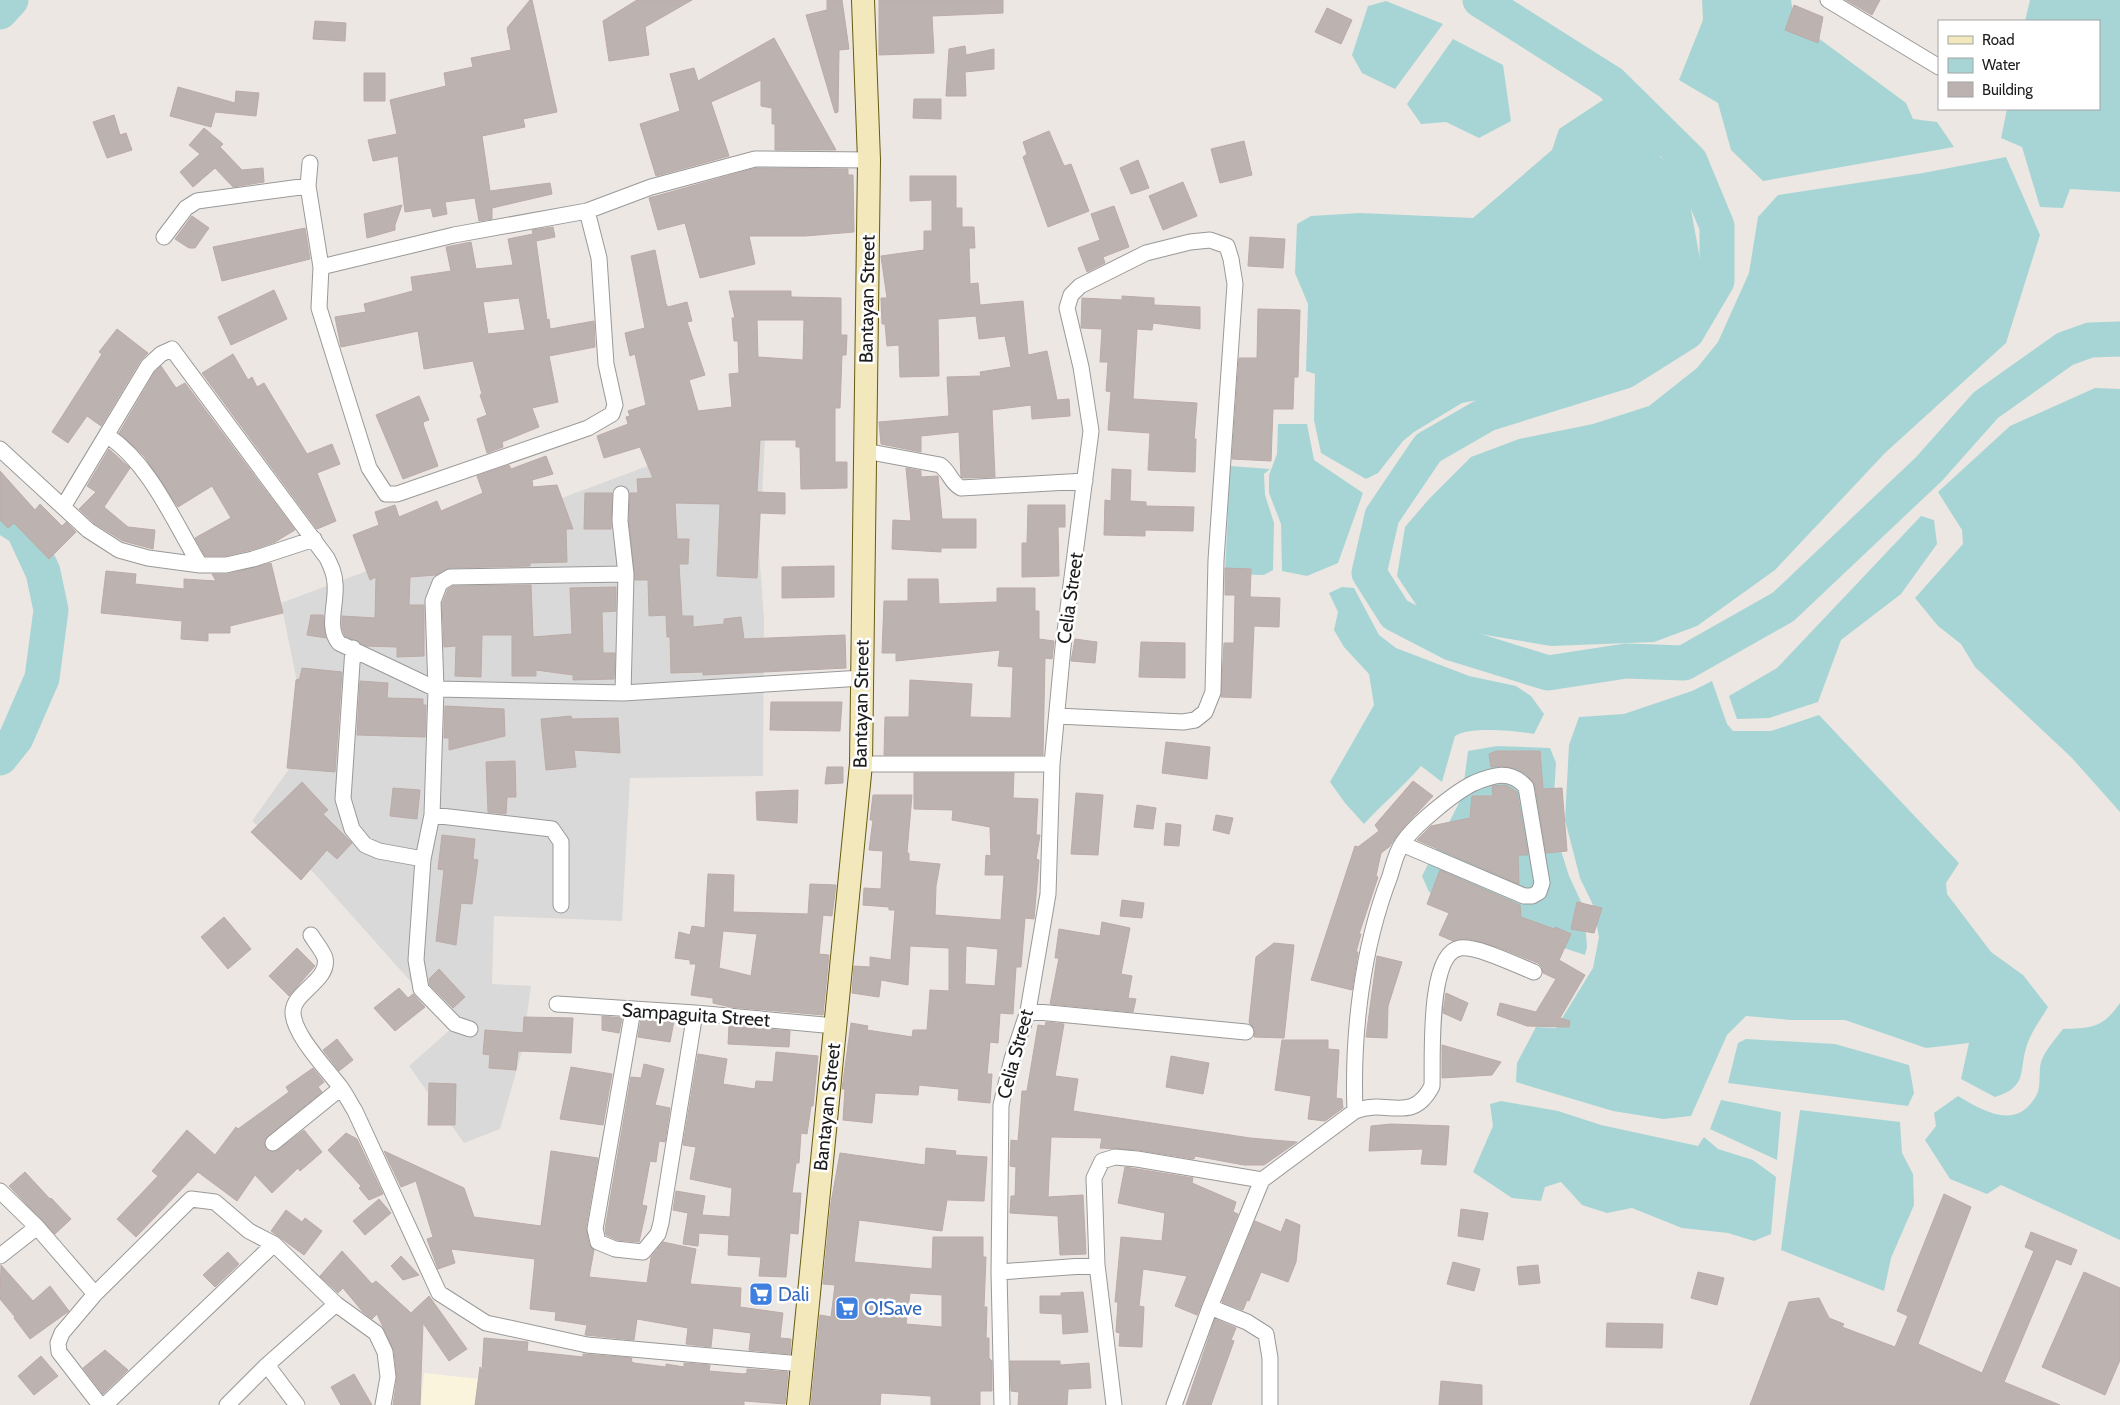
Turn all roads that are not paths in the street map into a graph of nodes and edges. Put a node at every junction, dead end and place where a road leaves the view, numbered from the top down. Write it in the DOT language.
graph roads {
  1 [pos="863,0"];
  2 [pos="1828,0"];
  3 [pos="1938,66"];
  4 [pos="869,160"];
  5 [pos="310,163"];
  6 [pos="308,186"];
  7 [pos="587,211"];
  8 [pos="164,237"];
  9 [pos="321,267"];
  10 [pos="108,436"];
  11 [pos="0,449"];
  12 [pos="865,451"];
  13 [pos="1085,480"];
  14 [pos="621,494"];
  15 [pos="63,507"];
  16 [pos="314,539"];
  17 [pos="200,565"];
  18 [pos="626,574"];
  19 [pos="353,648"];
  20 [pos="862,678"];
  21 [pos="436,689"];
  22 [pos="623,693"];
  23 [pos="1057,716"];
  24 [pos="861,764"];
  25 [pos="1052,764"];
  26 [pos="432,815"];
  27 [pos="1402,844"];
  28 [pos="423,859"];
  29 [pos="561,905"];
  30 [pos="311,935"];
  31 [pos="1534,972"];
  32 [pos="557,1004"];
  33 [pos="633,1010"];
  34 [pos="1028,1011"];
  35 [pos="694,1013"];
  36 [pos="835,1026"];
  37 [pos="470,1029"];
  38 [pos="1246,1032"];
  39 [pos="341,1088"];
  40 [pos="1355,1111"];
  41 [pos="273,1143"];
  42 [pos="1262,1180"];
  43 [pos="0,1191"];
  44 [pos="36,1228"];
  45 [pos="274,1244"];
  46 [pos="0,1256"];
  47 [pos="1098,1265"];
  48 [pos="999,1272"];
  49 [pos="95,1294"];
  50 [pos="336,1304"];
  51 [pos="1210,1307"];
  52 [pos="801,1364"];
  53 [pos="267,1365"];
  54 [pos="100,1405"];
  55 [pos="105,1405"];
  56 [pos="227,1405"];
  57 [pos="297,1405"];
  58 [pos="383,1405"];
  59 [pos="798,1405"];
  60 [pos="1002,1405"];
  61 [pos="1114,1405"];
  62 [pos="1174,1405"];
  63 [pos="1270,1405"];
  1 -- 4 [label="main road, Bantayan Street"];
  2 -- 3 [label="street"];
  4 -- 7 [label="street"];
  4 -- 12 [label="main road, Bantayan Street"];
  5 -- 6 [label="street"];
  6 -- 8 [label="street"];
  6 -- 9 [label="street"];
  7 -- 9 [label="street"];
  7 -- 9 [label="street"];
  10 -- 15 [label="street"];
  10 -- 16 [label="street"];
  10 -- 17 [label="street"];
  11 -- 15 [label="street"];
  12 -- 13 [label="street"];
  12 -- 20 [label="main road, Bantayan Street"];
  13 -- 23 [label="street, Celia Street"];
  13 -- 23 [label="street, Celia Street"];
  14 -- 18 [label="street"];
  15 -- 17 [label="street"];
  16 -- 17 [label="street"];
  16 -- 19 [label="street"];
  18 -- 21 [label="street"];
  18 -- 22 [label="street"];
  19 -- 21 [label="street"];
  19 -- 28 [label="street"];
  20 -- 22 [label="street"];
  20 -- 24 [label="main road, Bantayan Street"];
  21 -- 22 [label="street"];
  21 -- 26 [label="street"];
  23 -- 25 [label="street, Celia Street"];
  24 -- 25 [label="street"];
  24 -- 36 [label="main road, Bantayan Street"];
  25 -- 34 [label="street, Celia Street"];
  26 -- 28 [label="street"];
  26 -- 29 [label="street"];
  27 -- 27 [label="street"];
  27 -- 40 [label="street"];
  28 -- 37 [label="street"];
  30 -- 39 [label="street"];
  31 -- 40 [label="street"];
  32 -- 33 [label="street, Sampaguita Street"];
  33 -- 35 [label="street, Sampaguita Street"];
  33 -- 35 [label="street"];
  34 -- 38 [label="street"];
  34 -- 48 [label="street, Celia Street"];
  35 -- 36 [label="street, Sampaguita Street"];
  36 -- 52 [label="main road, Bantayan Street"];
  39 -- 41 [label="street"];
  39 -- 52 [label="street"];
  40 -- 42 [label="street"];
  42 -- 47 [label="street"];
  42 -- 51 [label="street"];
  43 -- 44 [label="street"];
  44 -- 46 [label="street"];
  44 -- 49 [label="street"];
  45 -- 49 [label="street"];
  45 -- 50 [label="street"];
  45 -- 55 [label="street"];
  47 -- 48 [label="street"];
  47 -- 61 [label="street"];
  48 -- 60 [label="street, Celia Street"];
  49 -- 54 [label="street"];
  50 -- 53 [label="street"];
  50 -- 58 [label="street"];
  51 -- 62 [label="street"];
  51 -- 63 [label="street"];
  52 -- 59 [label="main road, Bantayan Street"];
  53 -- 56 [label="street"];
  53 -- 57 [label="street"];
}
